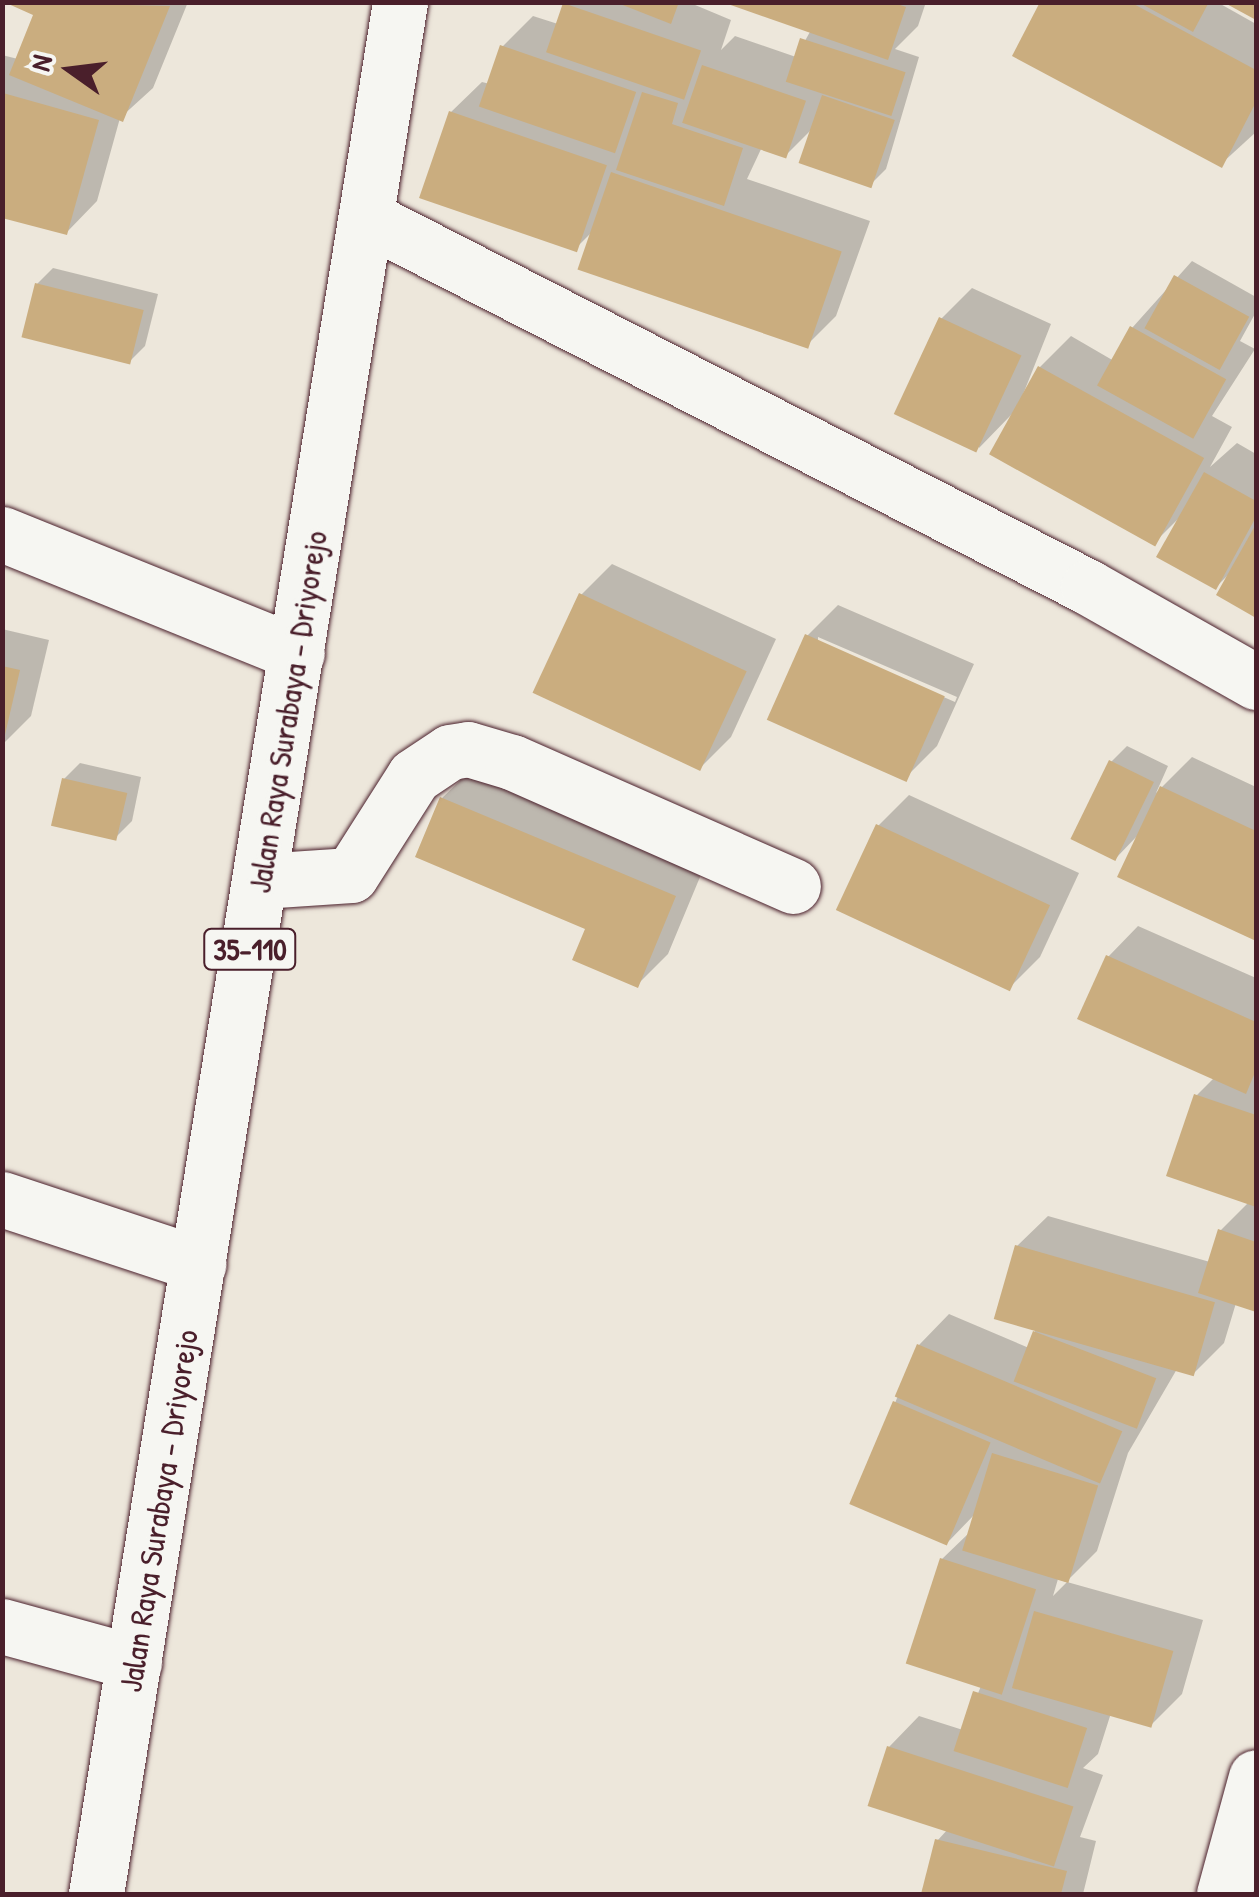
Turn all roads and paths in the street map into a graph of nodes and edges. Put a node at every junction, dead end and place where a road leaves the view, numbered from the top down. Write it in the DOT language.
graph roads {
  1 [pos="400,2"];
  2 [pos="366,218"];
  3 [pos="2,534"];
  4 [pos="297,652"];
  5 [pos="1256,682"];
  6 [pos="261,881"];
  7 [pos="793,886"];
  8 [pos="2,1198"];
  9 [pos="199,1264"];
  10 [pos="2,1626"];
  11 [pos="134,1662"];
  12 [pos="1256,1777"];
  13 [pos="96,1894"];
  14 [pos="1224,1894"];
  1 -- 2 [label="street, Jalan Raya Surabaya - Driyorejo / 35-110"];
  2 -- 4 [label="street, Jalan Raya Surabaya - Driyorejo / 35-110"];
  2 -- 5 [label="street"];
  3 -- 4 [label="street"];
  4 -- 6 [label="street, Jalan Raya Surabaya - Driyorejo / 35-110"];
  6 -- 7 [label="street"];
  6 -- 9 [label="street, Jalan Raya Surabaya - Driyorejo / 35-110"];
  8 -- 9 [label="street"];
  9 -- 11 [label="street, Jalan Raya Surabaya - Driyorejo / 35-110"];
  10 -- 11 [label="street"];
  11 -- 13 [label="street, Jalan Raya Surabaya - Driyorejo / 35-110"];
  12 -- 14 [label="street"];
}
